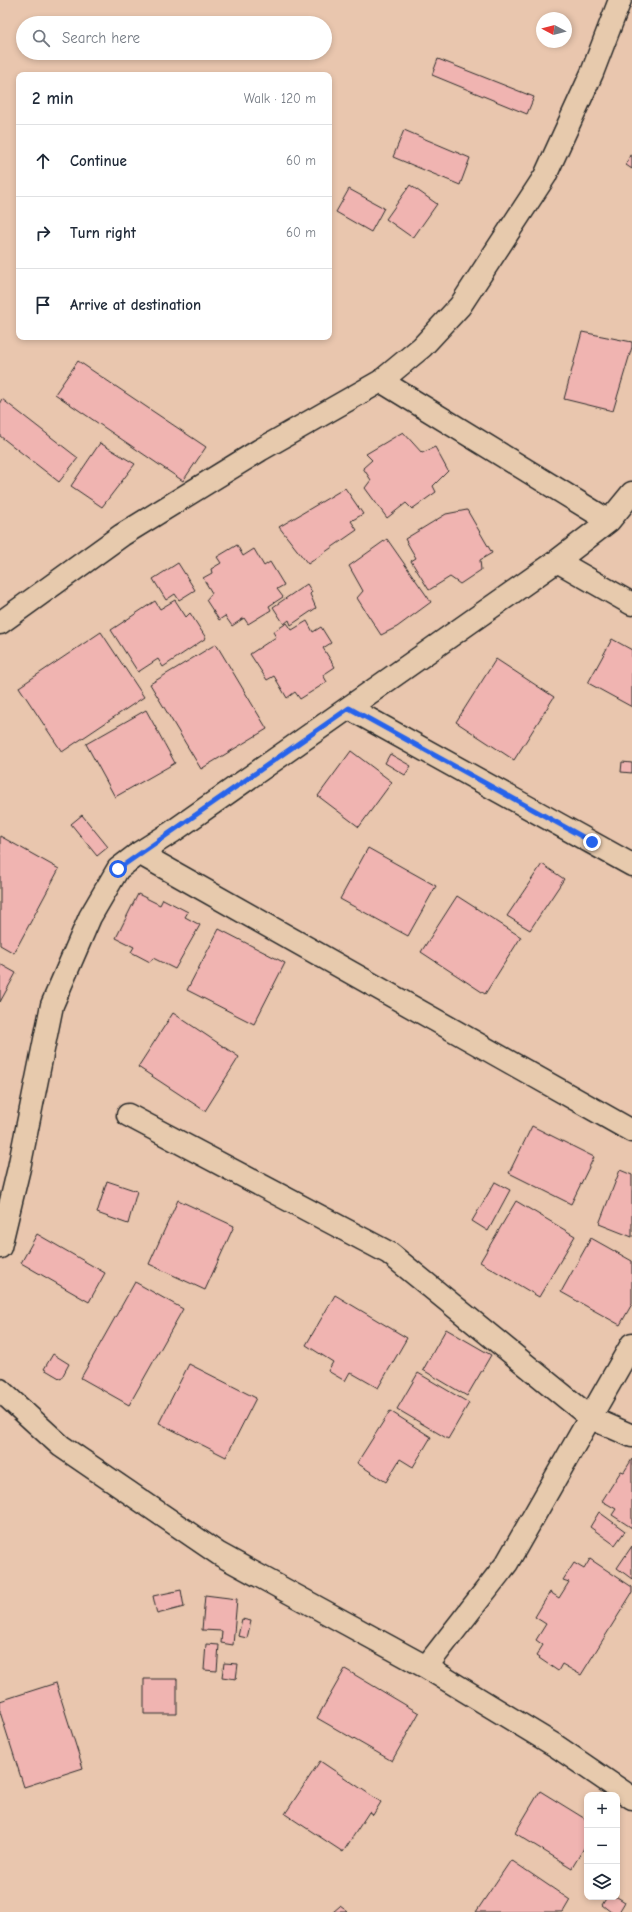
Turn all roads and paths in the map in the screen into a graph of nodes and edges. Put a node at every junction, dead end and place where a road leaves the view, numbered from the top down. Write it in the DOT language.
graph roads {
  1 [pos="620,0"];
  2 [pos="380,381"];
  3 [pos="632,493"];
  4 [pos="609,521"];
  5 [pos="557,561"];
  6 [pos="632,604"];
  7 [pos="0,623"];
  8 [pos="349,708"];
  9 [pos="139,853"];
  10 [pos="632,865"];
  11 [pos="128,1115"];
  12 [pos="632,1131"];
  13 [pos="0,1247"];
  14 [pos="632,1344"];
  15 [pos="0,1390"];
  16 [pos="591,1418"];
  17 [pos="632,1436"];
  18 [pos="426,1667"];
  19 [pos="632,1798"];
  1 -- 2 [label="street"];
  2 -- 4 [label="street"];
  2 -- 7 [label="street"];
  3 -- 4 [label="street"];
  4 -- 5 [label="street"];
  5 -- 6 [label="street"];
  5 -- 8 [label="street"];
  8 -- 9 [label="street"];
  8 -- 10 [label="street"];
  9 -- 12 [label="street"];
  9 -- 13 [label="street"];
  11 -- 16 [label="street"];
  14 -- 16 [label="street"];
  15 -- 18 [label="street"];
  16 -- 17 [label="street"];
  16 -- 18 [label="street"];
  18 -- 19 [label="street"];
}
